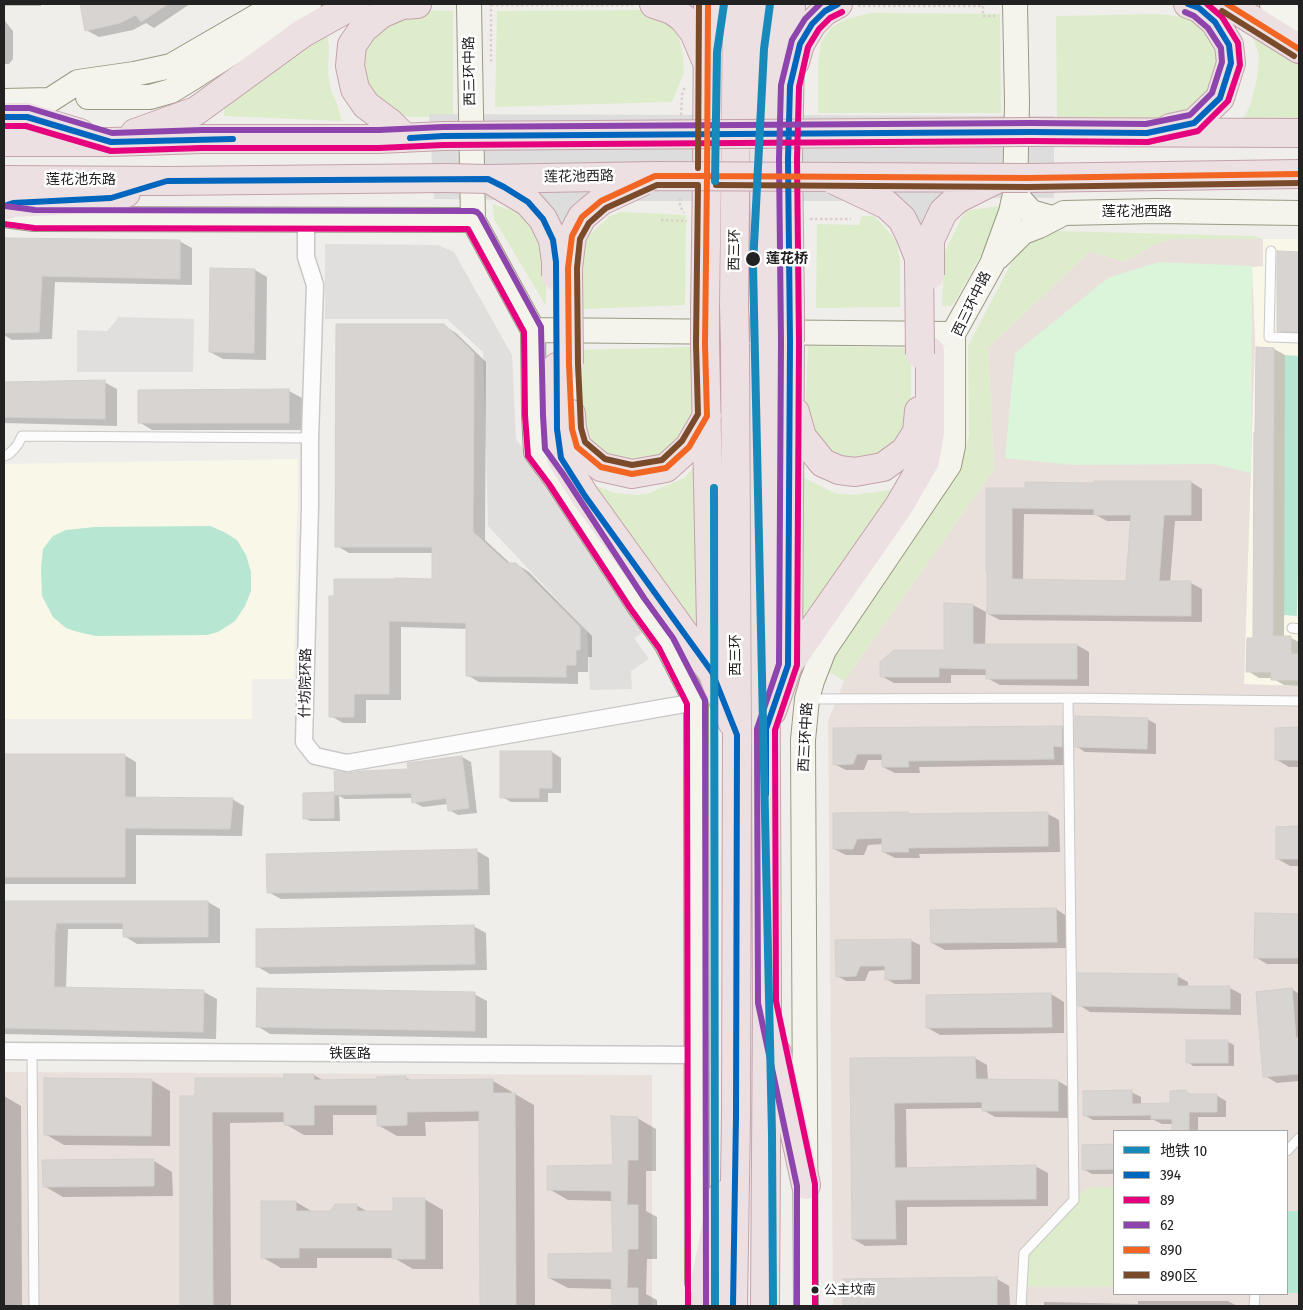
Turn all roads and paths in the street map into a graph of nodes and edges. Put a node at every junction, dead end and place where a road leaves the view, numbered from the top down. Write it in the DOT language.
graph roads {
  1 [pos="309,4"];
  2 [pos="355,4"];
  3 [pos="418,4"];
  4 [pos="480,4"];
  5 [pos="644,4"];
  6 [pos="708,4"];
  7 [pos="737,4"];
  8 [pos="763,4"];
  9 [pos="791,4"];
  10 [pos="1015,4"];
  11 [pos="1188,4"];
  12 [pos="1227,4"];
  13 [pos="1272,4"];
  14 [pos="845,5"];
  15 [pos="276,12"];
  16 [pos="983,16"];
  17 [pos="1299,20"];
  18 [pos="1299,49"];
  19 [pos="697,72"];
  20 [pos="790,86"];
  21 [pos="88,97"];
  22 [pos="4,101"];
  23 [pos="4,117"];
  24 [pos="681,121"];
  25 [pos="1147,133"];
  26 [pos="1299,133"];
  27 [pos="405,138"];
  28 [pos="4,142"];
  29 [pos="111,142"];
  30 [pos="1299,174"];
  31 [pos="655,176"];
  32 [pos="828,177"];
  33 [pos="488,179"];
  34 [pos="4,180"];
  35 [pos="167,181"];
  36 [pos="1015,183"];
  37 [pos="680,197"];
  38 [pos="4,206"];
  39 [pos="1299,213"];
  40 [pos="4,215"];
  41 [pos="1052,218"];
  42 [pos="851,219"];
  43 [pos="306,220"];
  44 [pos="472,220"];
  45 [pos="809,220"];
  46 [pos="689,221"];
  47 [pos="1270,251"];
  48 [pos="992,264"];
  49 [pos="777,306"];
  50 [pos="533,330"];
  51 [pos="953,334"];
  52 [pos="1299,338"];
  53 [pos="777,342"];
  54 [pos="925,352"];
  55 [pos="563,366"];
  56 [pos="789,392"];
  57 [pos="707,416"];
  58 [pos="310,438"];
  59 [pos="4,456"];
  60 [pos="788,665"];
  61 [pos="712,672"];
  62 [pos="1068,698"];
  63 [pos="807,699"];
  64 [pos="1299,701"];
  65 [pos="696,702"];
  66 [pos="766,729"];
  67 [pos="737,735"];
  68 [pos="767,1002"];
  69 [pos="4,1051"];
  70 [pos="32,1052"];
  71 [pos="697,1055"];
  72 [pos="736,1117"];
  73 [pos="1299,1138"];
  74 [pos="1288,1150"];
  75 [pos="806,1186"];
  76 [pos="34,1306"];
  77 [pos="698,1306"];
  78 [pos="705,1306"];
  79 [pos="733,1306"];
  80 [pos="765,1306"];
  81 [pos="806,1306"];
  82 [pos="1021,1306"];
  1 -- 15 [label="street"];
  2 -- 29 [label="highway"];
  3 -- 27 [label="highway"];
  4 -- 5 [label="path"];
  4 -- 44 [label="street, 西三环中路"];
  5 -- 19 [label="highway"];
  6 -- 19 [label="highway"];
  7 -- 67 [label="highway, 西三环, bridge"];
  8 -- 49 [label="highway, 西三环"];
  9 -- 20 [label="highway"];
  10 -- 36 [label="street, 西三环中路"];
  11 -- 25 [label="highway"];
  12 -- 18 [label="highway"];
  13 -- 17 [label="street"];
  14 -- 16 [label="path"];
  14 -- 20 [label="highway"];
  15 -- 21 [label="street"];
  15 -- 22 [label="street"];
  19 -- 24 [label="path"];
  19 -- 57 [label="highway, bridge"];
  20 -- 49 [label="highway"];
  23 -- 29 [label="highway"];
  25 -- 26 [label="highway"];
  25 -- 27 [label="highway, bridge"];
  27 -- 29 [label="highway"];
  28 -- 29 [label="highway"];
  30 -- 36 [label="highway, 莲花池西路"];
  31 -- 32 [label="highway, 莲花池西路, bridge"];
  31 -- 33 [label="highway, 莲花池西路, bridge"];
  31 -- 55 [label="highway, bridge"];
  32 -- 36 [label="highway, 莲花池西路, bridge"];
  32 -- 54 [label="highway, bridge"];
  33 -- 35 [label="highway, 莲花池东路, bridge"];
  33 -- 55 [label="highway, bridge"];
  34 -- 35 [label="highway, 莲花池东路"];
  35 -- 38 [label="highway"];
  36 -- 41 [label="street"];
  36 -- 48 [label="street, 西三环中路"];
  36 -- 54 [label="highway, bridge"];
  37 -- 46 [label="path"];
  39 -- 41 [label="street, 莲花池西路"];
  40 -- 43 [label="street"];
  41 -- 48 [label="street, 莲花池西路"];
  42 -- 45 [label="path"];
  43 -- 44 [label="street"];
  43 -- 58 [label="street, 什坊院环路"];
  44 -- 50 [label="street, 西三环中路"];
  47 -- 52 [label="lane"];
  48 -- 51 [label="street, 西三环中路"];
  49 -- 53 [label="highway, bridge"];
  50 -- 51 [label="street"];
  50 -- 65 [label="street, 西三环中路"];
  51 -- 63 [label="street, 西三环中路"];
  53 -- 56 [label="highway"];
  53 -- 66 [label="highway"];
  54 -- 56 [label="highway"];
  54 -- 60 [label="highway"];
  55 -- 57 [label="highway"];
  55 -- 61 [label="highway"];
  56 -- 60 [label="highway"];
  57 -- 61 [label="highway"];
  58 -- 59 [label="lane"];
  58 -- 65 [label="street, 什坊院环路"];
  60 -- 66 [label="highway"];
  61 -- 67 [label="highway"];
  62 -- 63 [label="lane"];
  62 -- 64 [label="lane"];
  62 -- 82 [label="lane"];
  63 -- 75 [label="street, 西三环中路"];
  65 -- 71 [label="street, 西三环中路"];
  66 -- 68 [label="highway"];
  67 -- 72 [label="highway, 西三环"];
  68 -- 75 [label="highway"];
  68 -- 80 [label="highway"];
  69 -- 70 [label="street, 铁医路"];
  70 -- 71 [label="street, 铁医路"];
  70 -- 76 [label="lane"];
  71 -- 77 [label="street, 西三环中路"];
  72 -- 78 [label="highway"];
  72 -- 79 [label="highway, 西三环"];
  73 -- 74 [label="lane"];
  75 -- 81 [label="street, 西三环中路"];
}
